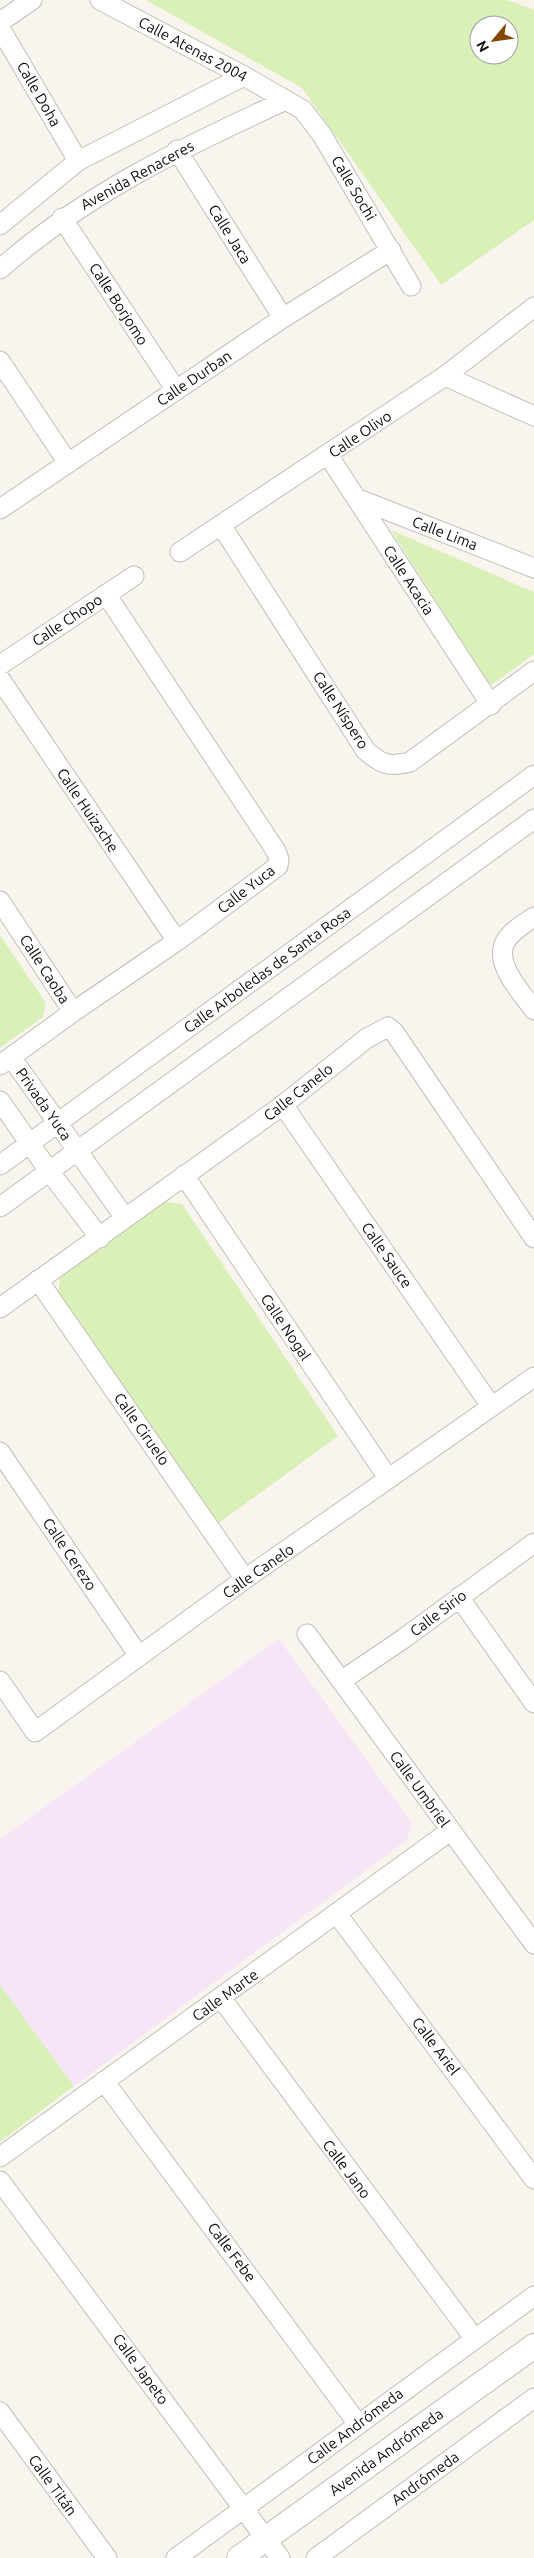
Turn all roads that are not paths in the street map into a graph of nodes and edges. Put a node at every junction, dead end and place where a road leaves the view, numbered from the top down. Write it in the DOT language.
graph roads {
  1 [pos="32,0"];
  2 [pos="100,0"];
  3 [pos="0,22"];
  4 [pos="0,28"];
  5 [pos="244,76"];
  6 [pos="286,100"];
  7 [pos="177,150"];
  8 [pos="78,161"];
  9 [pos="62,218"];
  10 [pos="0,225"];
  11 [pos="391,250"];
  12 [pos="0,269"];
  13 [pos="411,286"];
  14 [pos="534,307"];
  15 [pos="283,318"];
  16 [pos="0,361"];
  17 [pos="445,376"];
  18 [pos="176,390"];
  19 [pos="534,416"];
  20 [pos="328,455"];
  21 [pos="68,463"];
  22 [pos="356,498"];
  23 [pos="0,509"];
  24 [pos="221,525"];
  25 [pos="180,552"];
  26 [pos="534,568"];
  27 [pos="134,576"];
  28 [pos="106,594"];
  29 [pos="0,665"];
  30 [pos="0,679"];
  31 [pos="531,679"];
  32 [pos="491,705"];
  33 [pos="534,775"];
  34 [pos="534,819"];
  35 [pos="0,901"];
  36 [pos="534,917"];
  37 [pos="177,941"];
  38 [pos="534,1010"];
  39 [pos="73,1012"];
  40 [pos="5,1061"];
  41 [pos="0,1100"];
  42 [pos="283,1105"];
  43 [pos="58,1123"];
  44 [pos="30,1144"];
  45 [pos="77,1151"];
  46 [pos="0,1166"];
  47 [pos="49,1171"];
  48 [pos="184,1176"];
  49 [pos="0,1207"];
  50 [pos="125,1218"];
  51 [pos="100,1238"];
  52 [pos="534,1238"];
  53 [pos="38,1280"];
  54 [pos="0,1308"];
  55 [pos="534,1377"];
  56 [pos="491,1406"];
  57 [pos="0,1452"];
  58 [pos="388,1478"];
  59 [pos="534,1544"];
  60 [pos="245,1579"];
  61 [pos="459,1597"];
  62 [pos="307,1634"];
  63 [pos="139,1656"];
  64 [pos="0,1680"];
  65 [pos="341,1681"];
  66 [pos="534,1703"];
  67 [pos="450,1831"];
  68 [pos="337,1914"];
  69 [pos="534,1944"];
  70 [pos="221,1998"];
  71 [pos="104,2080"];
  72 [pos="0,2157"];
  73 [pos="534,2179"];
  74 [pos="0,2181"];
  75 [pos="534,2296"];
  76 [pos="474,2338"];
  77 [pos="534,2346"];
  78 [pos="534,2398"];
  79 [pos="0,2412"];
  80 [pos="358,2424"];
  81 [pos="244,2509"];
  82 [pos="266,2538"];
  83 [pos="107,2558"];
  84 [pos="176,2558"];
  85 [pos="239,2558"];
  86 [pos="280,2558"];
  87 [pos="316,2558"];
  1 -- 3 [label="street"];
  2 -- 5 [label="street, Calle Atenas 2004"];
  4 -- 8 [label="street, Calle Doha"];
  5 -- 6 [label="street, Calle Atenas 2004"];
  5 -- 8 [label="street"];
  6 -- 7 [label="street, Avenida Renaceres"];
  6 -- 11 [label="street, Calle Sochi"];
  7 -- 9 [label="street, Avenida Renaceres"];
  7 -- 15 [label="street, Calle Jaca"];
  8 -- 10 [label="street"];
  9 -- 12 [label="street, Avenida Renaceres"];
  9 -- 18 [label="street, Calle Borjomo"];
  11 -- 13 [label="street, Calle Sochi"];
  11 -- 15 [label="street, Calle Durban"];
  14 -- 17 [label="street, Calle Olivo"];
  15 -- 18 [label="street, Calle Durban"];
  16 -- 21 [label="street"];
  17 -- 19 [label="street"];
  17 -- 20 [label="street, Calle Olivo"];
  18 -- 21 [label="street, Calle Durban"];
  20 -- 22 [label="street, Calle Acacia"];
  20 -- 24 [label="street, Calle Olivo"];
  21 -- 23 [label="street, Calle Durban"];
  22 -- 26 [label="street, Calle Lima"];
  22 -- 32 [label="street, Calle Acacia"];
  24 -- 25 [label="street, Calle Olivo"];
  24 -- 32 [label="street, Calle Níspero"];
  27 -- 28 [label="street, Calle Chopo"];
  28 -- 29 [label="street, Calle Chopo"];
  28 -- 37 [label="street, Calle Yuca"];
  30 -- 37 [label="street, Calle Huizache"];
  31 -- 32 [label="street, Calle Níspero"];
  33 -- 43 [label="street, Calle Arboledas de Santa Rosa"];
  34 -- 45 [label="street"];
  35 -- 39 [label="street, Calle Caoba"];
  36 -- 38 [label="street"];
  37 -- 39 [label="street, Calle Yuca"];
  39 -- 40 [label="street, Calle Yuca"];
  40 -- 43 [label="street, Privada Yuca"];
  41 -- 44 [label="street"];
  42 -- 48 [label="street, Calle Canelo"];
  42 -- 52 [label="street, Calle Canelo"];
  42 -- 56 [label="street, Calle Sauce"];
  43 -- 44 [label="street, Calle Arboledas de Santa Rosa"];
  43 -- 45 [label="street, Privada Yuca"];
  44 -- 46 [label="street, Calle Arboledas de Santa Rosa"];
  44 -- 47 [label="street"];
  45 -- 47 [label="street"];
  45 -- 50 [label="street, Privada Yuca"];
  47 -- 49 [label="street"];
  47 -- 51 [label="street"];
  48 -- 50 [label="street, Calle Canelo"];
  48 -- 58 [label="street, Calle Nogal"];
  50 -- 51 [label="street, Calle Canelo"];
  51 -- 53 [label="street, Calle Canelo"];
  53 -- 54 [label="street, Calle Canelo"];
  53 -- 60 [label="street, Calle Ciruelo"];
  55 -- 56 [label="street, Calle Canelo"];
  56 -- 58 [label="street, Calle Canelo"];
  57 -- 63 [label="street, Calle Cerezo"];
  58 -- 60 [label="street, Calle Canelo"];
  59 -- 61 [label="street, Calle Sirio"];
  60 -- 63 [label="street, Calle Canelo"];
  61 -- 65 [label="street, Calle Sirio"];
  61 -- 66 [label="street"];
  62 -- 65 [label="street, Calle Umbriel"];
  63 -- 64 [label="street, Calle Canelo"];
  65 -- 67 [label="street, Calle Umbriel"];
  67 -- 68 [label="street, Calle Marte"];
  67 -- 69 [label="street, Calle Umbriel"];
  68 -- 70 [label="street, Calle Marte"];
  68 -- 73 [label="street, Calle Ariel"];
  70 -- 71 [label="street, Calle Marte"];
  70 -- 76 [label="street, Calle Jano"];
  71 -- 72 [label="street, Calle Marte"];
  71 -- 80 [label="street, Calle Febe"];
  74 -- 81 [label="street, Calle Japeto"];
  75 -- 76 [label="street, Calle Andrómeda"];
  76 -- 80 [label="street, Calle Andrómeda"];
  77 -- 82 [label="street, Avenida Andrómeda"];
  78 -- 87 [label="street, Andrómeda"];
  79 -- 83 [label="street, Calle Titán"];
  80 -- 81 [label="street, Calle Andrómeda"];
  81 -- 82 [label="street, Calle Japeto"];
  81 -- 84 [label="street, Calle Andrómeda"];
  82 -- 85 [label="street, Avenida Andrómeda"];
  82 -- 86 [label="street, Calle Japeto"];
}
